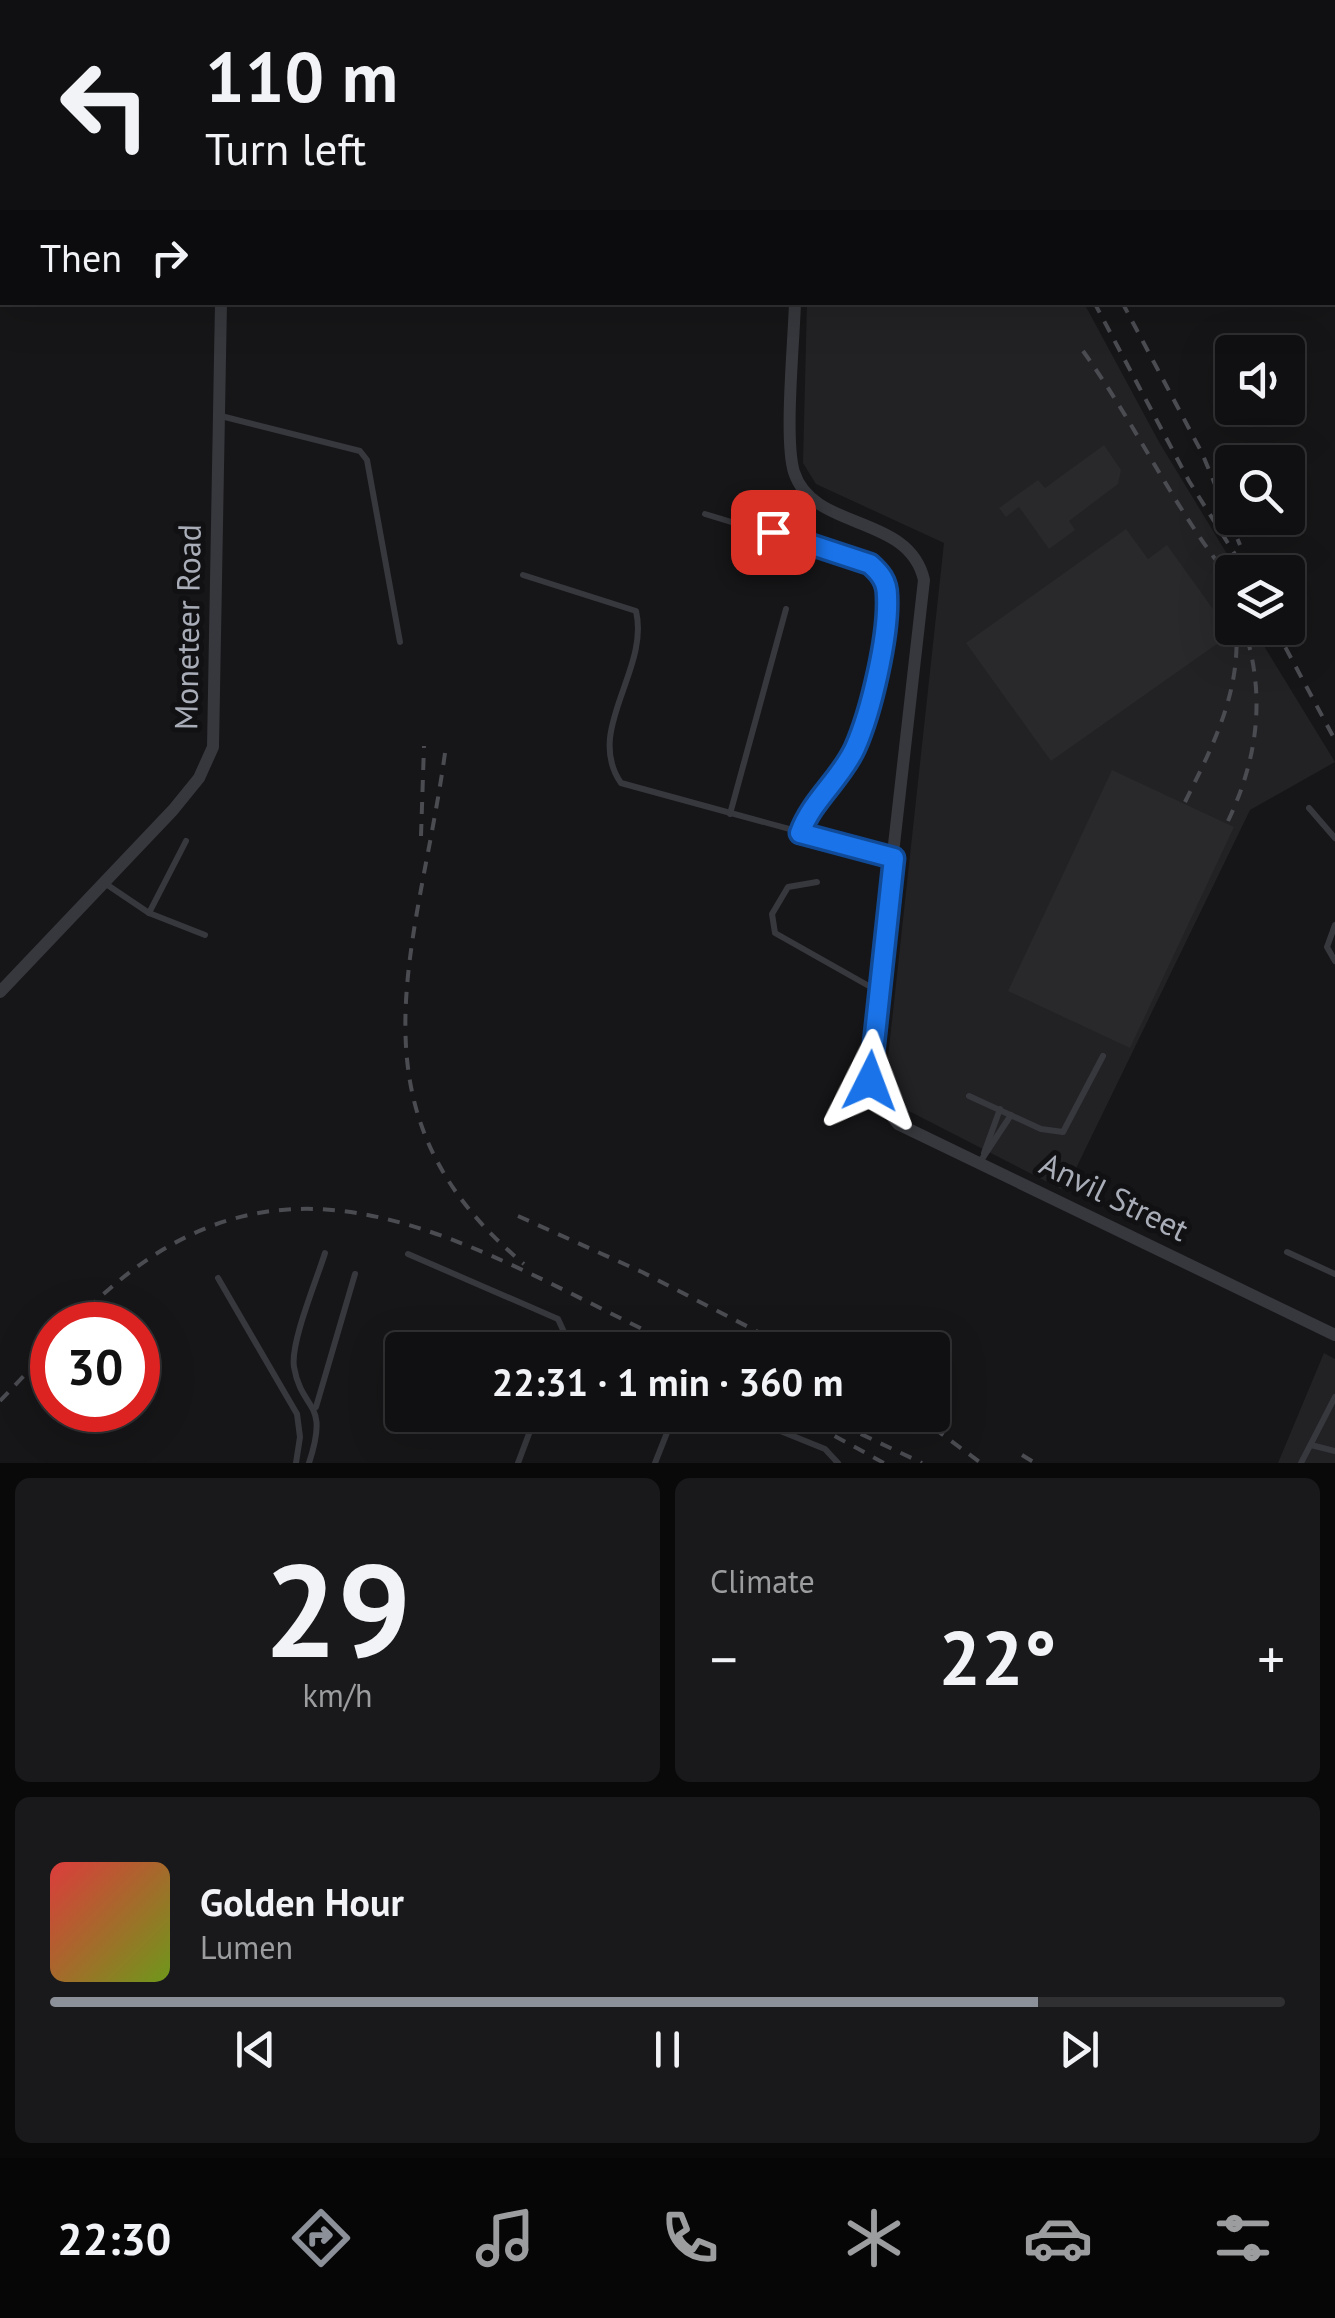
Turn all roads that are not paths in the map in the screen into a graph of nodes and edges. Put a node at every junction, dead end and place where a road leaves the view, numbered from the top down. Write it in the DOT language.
graph roads {
  1 [pos="221,305"];
  2 [pos="795,305"];
  3 [pos="220,416"];
  4 [pos="704,514"];
  5 [pos="523,575"];
  6 [pos="786,609"];
  7 [pos="400,642"];
  8 [pos="1309,808"];
  9 [pos="730,814"];
  10 [pos="800,833"];
  11 [pos="1335,838"];
  12 [pos="186,841"];
  13 [pos="894,858"];
  14 [pos="817,882"];
  15 [pos="106,884"];
  16 [pos="149,913"];
  17 [pos="1335,925"];
  18 [pos="206,935"];
  19 [pos="1335,961"];
  20 [pos="877,990"];
  21 [pos="0,992"];
  22 [pos="1103,1056"];
  23 [pos="969,1096"];
  24 [pos="1000,1110"];
  25 [pos="1011,1114"];
  26 [pos="982,1158"];
  27 [pos="1287,1252"];
  28 [pos="325,1253"];
  29 [pos="408,1254"];
  30 [pos="355,1274"];
  31 [pos="1335,1274"];
  32 [pos="218,1278"];
  33 [pos="564,1332"];
  34 [pos="1335,1335"];
  35 [pos="1335,1397"];
  36 [pos="316,1408"];
  37 [pos="530,1432"];
  38 [pos="667,1432"];
  39 [pos="783,1432"];
  40 [pos="1310,1444"];
  41 [pos="1335,1451"];
  42 [pos="296,1463"];
  43 [pos="309,1463"];
  44 [pos="518,1463"];
  45 [pos="655,1463"];
  46 [pos="838,1463"];
  47 [pos="1301,1463"];
  1 -- 3 [label="street, Moneteer Road"];
  2 -- 13 [label="street"];
  3 -- 7 [label="lane"];
  3 -- 15 [label="street, Moneteer Road"];
  4 -- 10 [label="lane"];
  5 -- 9 [label="lane"];
  6 -- 9 [label="lane"];
  8 -- 11 [label="lane"];
  9 -- 10 [label="lane"];
  10 -- 13 [label="lane"];
  12 -- 16 [label="lane"];
  13 -- 20 [label="street"];
  14 -- 20 [label="lane"];
  15 -- 16 [label="lane"];
  15 -- 21 [label="street, Moneteer Road"];
  16 -- 18 [label="lane"];
  17 -- 19 [label="lane"];
  20 -- 26 [label="street, Anvil Street"];
  22 -- 25 [label="lane"];
  23 -- 24 [label="lane"];
  24 -- 25 [label="lane"];
  24 -- 26 [label="lane"];
  25 -- 26 [label="lane"];
  26 -- 34 [label="street, Anvil Street"];
  27 -- 31 [label="lane"];
  28 -- 36 [label="lane"];
  29 -- 33 [label="lane"];
  30 -- 36 [label="lane"];
  32 -- 42 [label="lane"];
  35 -- 40 [label="lane"];
  36 -- 43 [label="lane"];
  37 -- 44 [label="lane"];
  38 -- 45 [label="lane"];
  39 -- 46 [label="lane"];
  40 -- 41 [label="lane"];
  40 -- 47 [label="lane"];
}
